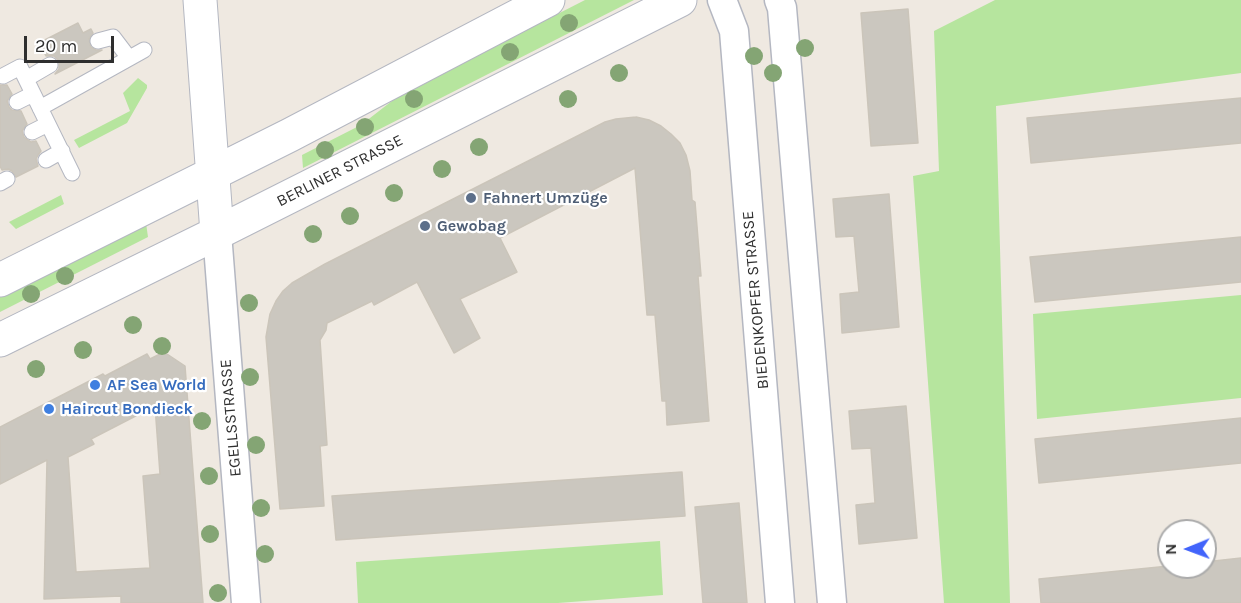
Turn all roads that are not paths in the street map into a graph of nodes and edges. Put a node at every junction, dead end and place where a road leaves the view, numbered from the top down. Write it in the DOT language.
graph roads {
  1 [pos="200,0"];
  2 [pos="548,0"];
  3 [pos="680,0"];
  4 [pos="722,0"];
  5 [pos="779,0"];
  6 [pos="98,41"];
  7 [pos="144,50"];
  8 [pos="129,58"];
  9 [pos="50,65"];
  10 [pos="3,76"];
  11 [pos="26,79"];
  12 [pos="33,94"];
  13 [pos="16,102"];
  14 [pos="40,108"];
  15 [pos="48,124"];
  16 [pos="32,132"];
  17 [pos="62,151"];
  18 [pos="46,160"];
  19 [pos="72,172"];
  20 [pos="212,173"];
  21 [pos="217,234"];
  22 [pos="0,280"];
  23 [pos="0,340"];
  24 [pos="246,603"];
  25 [pos="780,603"];
  26 [pos="832,603"];
  1 -- 20 [label="main road"];
  2 -- 20 [label="main road"];
  3 -- 21 [label="main road, BERLINER STRASSE"];
  4 -- 25 [label="street, BIEDENKOPFER STRASSE"];
  5 -- 26 [label="street"];
  6 -- 8 [label="lane"];
  7 -- 8 [label="lane"];
  8 -- 14 [label="lane"];
  9 -- 11 [label="lane"];
  10 -- 11 [label="lane"];
  11 -- 12 [label="lane"];
  12 -- 13 [label="lane"];
  12 -- 14 [label="lane"];
  14 -- 15 [label="lane"];
  15 -- 16 [label="lane"];
  15 -- 17 [label="lane"];
  17 -- 18 [label="lane"];
  17 -- 19 [label="lane"];
  20 -- 21 [label="main road"];
  20 -- 22 [label="main road"];
  21 -- 23 [label="main road, BERLINER STRASSE"];
  21 -- 24 [label="street, EGELLSSTRASSE"];
}
